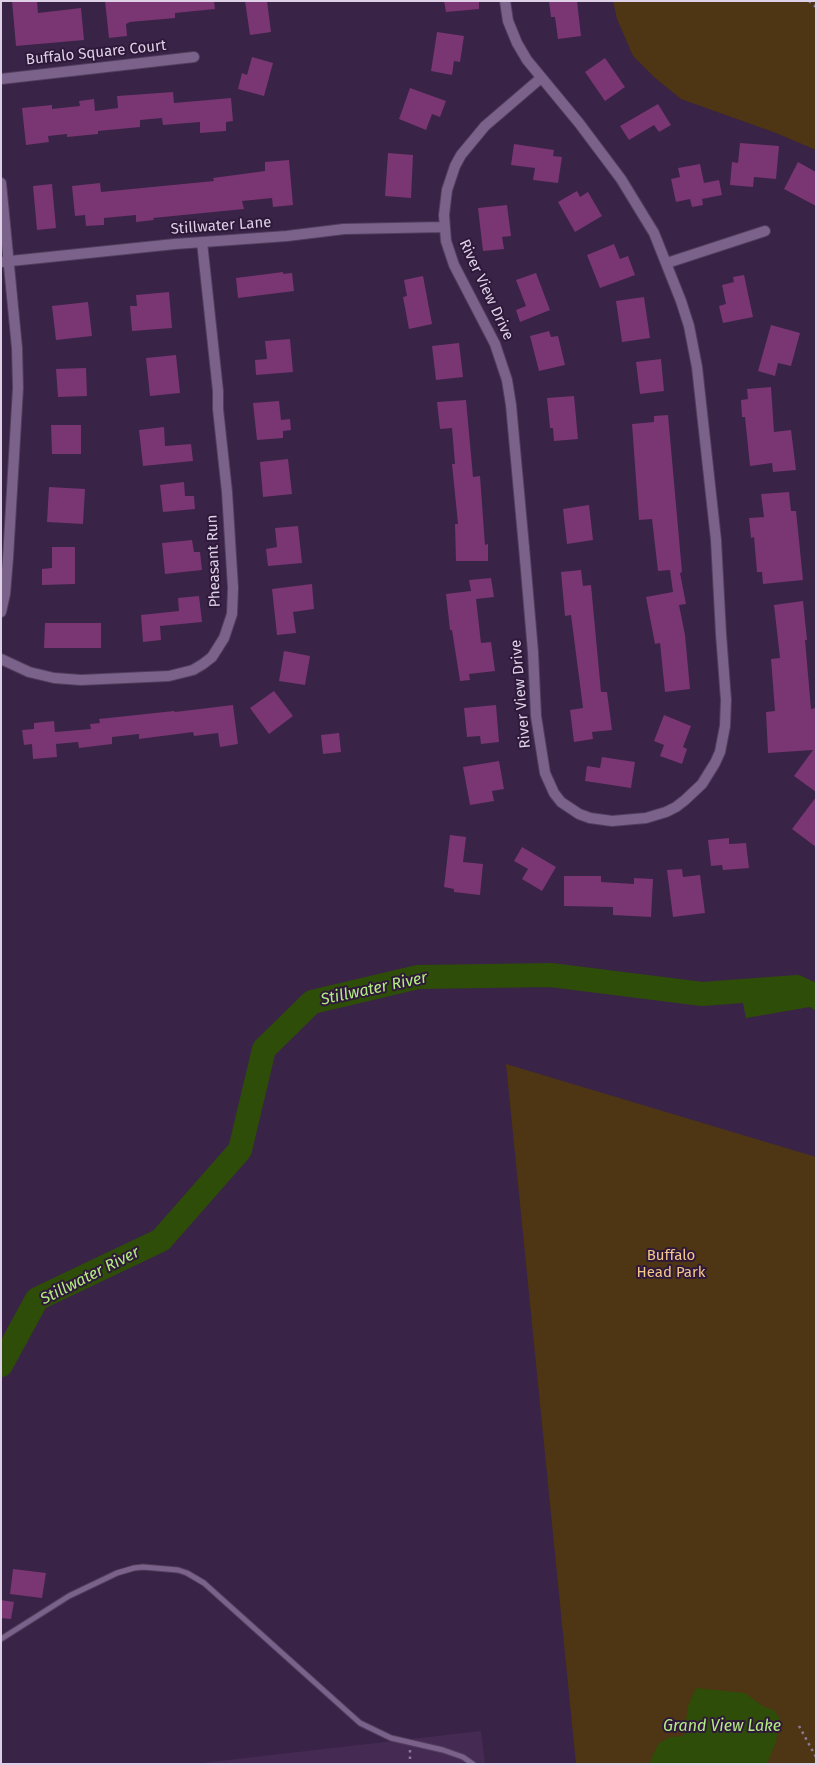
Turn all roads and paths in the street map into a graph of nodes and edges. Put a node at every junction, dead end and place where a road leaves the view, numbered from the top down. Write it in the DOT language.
graph roads {
  1 [pos="505,1"];
  2 [pos="809,1"];
  3 [pos="816,7"];
  4 [pos="194,57"];
  5 [pos="1,78"];
  6 [pos="541,78"];
  7 [pos="1,183"];
  8 [pos="444,227"];
  9 [pos="765,231"];
  10 [pos="202,242"];
  11 [pos="5,262"];
  12 [pos="667,263"];
  13 [pos="1,612"];
  14 [pos="1,659"];
  15 [pos="1,1639"];
  16 [pos="799,1726"];
  17 [pos="409,1743"];
  18 [pos="816,1757"];
  19 [pos="410,1764"];
  20 [pos="473,1764"];
  1 -- 6 [label="street, River View Drive"];
  2 -- 3 [label="path"];
  4 -- 5 [label="street, Buffalo Square Court"];
  6 -- 8 [label="street, River View Drive"];
  6 -- 12 [label="street, River View Drive"];
  7 -- 11 [label="street"];
  8 -- 10 [label="street, Stillwater Lane"];
  8 -- 12 [label="street, River View Drive"];
  9 -- 12 [label="street"];
  10 -- 11 [label="street, Stillwater Lane"];
  10 -- 14 [label="street, Pheasant Run"];
  11 -- 13 [label="street"];
  15 -- 17 [label="lane"];
  16 -- 18 [label="path"];
  17 -- 19 [label="path"];
  17 -- 20 [label="lane"];
}
